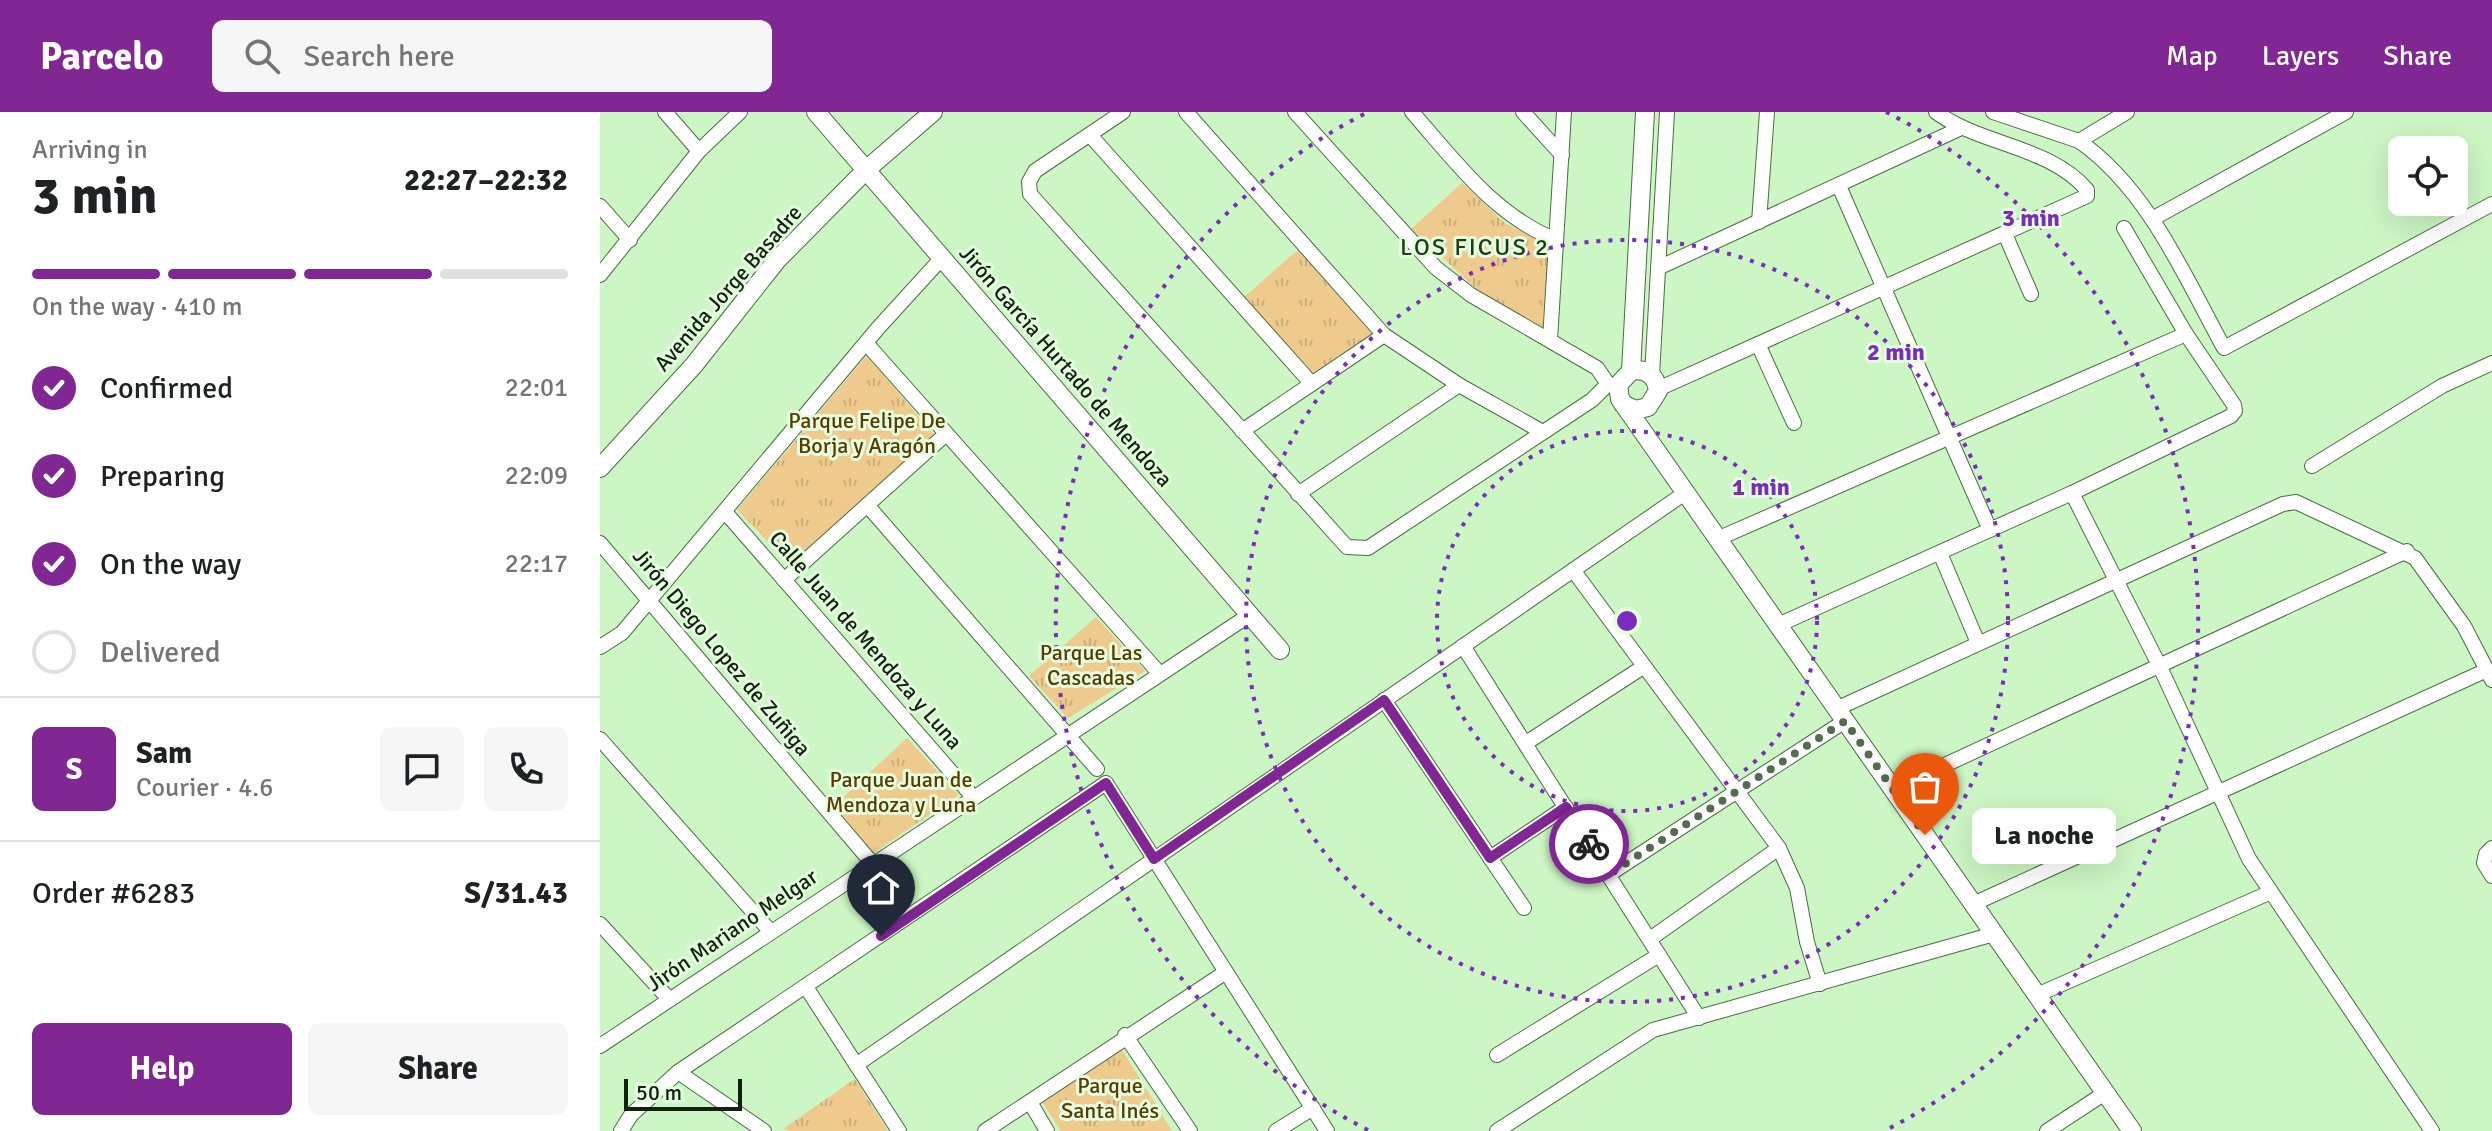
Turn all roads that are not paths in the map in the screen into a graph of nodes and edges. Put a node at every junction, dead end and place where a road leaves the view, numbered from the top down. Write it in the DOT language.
graph roads {
  1 [pos="665,112"];
  2 [pos="740,112"];
  3 [pos="816,112"];
  4 [pos="933,112"];
  5 [pos="1123,112"];
  6 [pos="1186,112"];
  7 [pos="1295,112"];
  8 [pos="1412,112"];
  9 [pos="1523,112"];
  10 [pos="1564,112"];
  11 [pos="1645,112"];
  12 [pos="1667,112"];
  13 [pos="1767,112"];
  14 [pos="1936,112"];
  15 [pos="1993,112"];
  16 [pos="2127,112"];
  17 [pos="2346,112"];
  18 [pos="1959,129"];
  19 [pos="1090,135"];
  20 [pos="2079,141"];
  21 [pos="699,151"];
  22 [pos="1562,155"];
  23 [pos="866,170"];
  24 [pos="1839,186"];
  25 [pos="2492,204"];
  26 [pos="600,206"];
  27 [pos="2152,219"];
  28 [pos="1759,222"];
  29 [pos="2124,228"];
  30 [pos="2005,234"];
  31 [pos="630,240"];
  32 [pos="1556,240"];
  33 [pos="941,259"];
  34 [pos="1658,268"];
  35 [pos="600,275"];
  36 [pos="1883,287"];
  37 [pos="2031,294"];
  38 [pos="2186,334"];
  39 [pos="1384,335"];
  40 [pos="1550,340"];
  41 [pos="866,343"];
  42 [pos="1758,344"];
  43 [pos="2492,363"];
  44 [pos="1631,371"];
  45 [pos="1312,384"];
  46 [pos="1459,385"];
  47 [pos="1613,385"];
  48 [pos="1653,390"];
  49 [pos="1623,404"];
  50 [pos="1794,423"];
  51 [pos="1242,431"];
  52 [pos="1541,431"];
  53 [pos="946,434"];
  54 [pos="1949,436"];
  55 [pos="1649,440"];
  56 [pos="2312,466"];
  57 [pos="600,468"];
  58 [pos="1685,493"];
  59 [pos="2072,493"];
  60 [pos="1298,494"];
  61 [pos="867,505"];
  62 [pos="726,513"];
  63 [pos="1990,530"];
  64 [pos="1717,539"];
  65 [pos="600,543"];
  66 [pos="2407,551"];
  67 [pos="1940,553"];
  68 [pos="1573,570"];
  69 [pos="2115,579"];
  70 [pos="784,580"];
  71 [pos="649,600"];
  72 [pos="1251,614"];
  73 [pos="1778,625"];
  74 [pos="1978,643"];
  75 [pos="1463,646"];
  76 [pos="600,647"];
  77 [pos="1280,650"];
  78 [pos="1643,667"];
  79 [pos="2160,667"];
  80 [pos="1160,674"];
  81 [pos="2490,675"];
  82 [pos="1384,700"];
  83 [pos="1841,715"];
  84 [pos="1067,735"];
  85 [pos="600,739"];
  86 [pos="1526,743"];
  87 [pos="1097,769"];
  88 [pos="1893,789"];
  89 [pos="2218,791"];
  90 [pos="1735,792"];
  91 [pos="973,797"];
  92 [pos="1566,807"];
  93 [pos="1779,848"];
  94 [pos="2492,848"];
  95 [pos="1490,858"];
  96 [pos="1154,859"];
  97 [pos="872,863"];
  98 [pos="1608,875"];
  99 [pos="2492,876"];
  100 [pos="2271,892"];
  101 [pos="1973,904"];
  102 [pos="1524,908"];
  103 [pos="600,924"];
  104 [pos="770,931"];
  105 [pos="1994,934"];
  106 [pos="1650,939"];
  107 [pos="1659,955"];
  108 [pos="1226,972"];
  109 [pos="1820,984"];
  110 [pos="806,987"];
  111 [pos="2037,995"];
  112 [pos="669,999"];
  113 [pos="1699,1018"];
  114 [pos="1125,1035"];
  115 [pos="600,1046"];
  116 [pos="1497,1055"];
  117 [pos="856,1065"];
  118 [pos="678,1072"];
  119 [pos="2105,1093"];
  120 [pos="1030,1102"];
  121 [pos="1313,1108"];
  122 [pos="621,1131"];
  123 [pos="764,1131"];
  124 [pos="899,1131"];
  125 [pos="985,1131"];
  126 [pos="1047,1131"];
  127 [pos="1190,1131"];
  128 [pos="1276,1131"];
  129 [pos="1327,1131"];
  130 [pos="1497,1131"];
  131 [pos="2047,1131"];
  132 [pos="2132,1131"];
  133 [pos="2432,1131"];
  1 -- 21 [label="street"];
  2 -- 21 [label="street"];
  3 -- 23 [label="street, Jirón García Hurtado de Mendoza"];
  4 -- 23 [label="street, Avenida Jorge Basadre"];
  5 -- 19 [label="street"];
  6 -- 39 [label="street"];
  7 -- 40 [label="street"];
  8 -- 32 [label="street"];
  9 -- 22 [label="street"];
  10 -- 22 [label="street"];
  11 -- 44 [label="street"];
  12 -- 34 [label="street"];
  13 -- 28 [label="street"];
  14 -- 18 [label="street"];
  15 -- 20 [label="street"];
  16 -- 20 [label="street"];
  17 -- 27 [label="street"];
  18 -- 24 [label="street"];
  18 -- 30 [label="street"];
  19 -- 45 [label="street"];
  19 -- 51 [label="street"];
  20 -- 27 [label="street"];
  21 -- 31 [label="street"];
  22 -- 32 [label="street"];
  23 -- 33 [label="street, Jirón García Hurtado de Mendoza"];
  23 -- 57 [label="street, Avenida Jorge Basadre"];
  24 -- 28 [label="street"];
  24 -- 36 [label="street"];
  25 -- 27 [label="street"];
  26 -- 31 [label="street"];
  28 -- 34 [label="street"];
  29 -- 38 [label="street"];
  30 -- 36 [label="street"];
  30 -- 37 [label="street"];
  31 -- 35 [label="street"];
  32 -- 40 [label="street"];
  33 -- 41 [label="street"];
  33 -- 72 [label="street, Jirón García Hurtado de Mendoza"];
  34 -- 48 [label="street"];
  36 -- 42 [label="street"];
  36 -- 54 [label="street"];
  38 -- 54 [label="street"];
  38 -- 59 [label="street"];
  39 -- 45 [label="street"];
  39 -- 46 [label="street"];
  40 -- 47 [label="street"];
  41 -- 53 [label="street"];
  41 -- 62 [label="street"];
  42 -- 48 [label="street"];
  42 -- 50 [label="street"];
  43 -- 56 [label="street"];
  44 -- 47 [label="street"];
  44 -- 48 [label="street"];
  45 -- 51 [label="street"];
  46 -- 52 [label="street"];
  46 -- 60 [label="street"];
  47 -- 49 [label="street"];
  47 -- 52 [label="street"];
  48 -- 49 [label="street"];
  48 -- 55 [label="street"];
  49 -- 55 [label="street"];
  51 -- 60 [label="street"];
  52 -- 60 [label="street"];
  53 -- 61 [label="street"];
  53 -- 80 [label="street"];
  54 -- 63 [label="street"];
  54 -- 64 [label="street"];
  55 -- 58 [label="street"];
  58 -- 64 [label="street"];
  58 -- 68 [label="street"];
  59 -- 63 [label="street"];
  59 -- 69 [label="street"];
  61 -- 70 [label="street"];
  61 -- 84 [label="street"];
  62 -- 70 [label="street, Calle Juan de Mendoza y Luna"];
  62 -- 71 [label="street"];
  63 -- 67 [label="street"];
  64 -- 73 [label="street"];
  65 -- 71 [label="street, Jirón Diego Lopez de Zuñiga"];
  66 -- 69 [label="street"];
  66 -- 79 [label="street"];
  66 -- 81 [label="street"];
  67 -- 73 [label="street"];
  67 -- 74 [label="street"];
  68 -- 75 [label="street"];
  68 -- 78 [label="street"];
  69 -- 74 [label="street"];
  69 -- 79 [label="street"];
  70 -- 91 [label="street, Calle Juan de Mendoza y Luna"];
  71 -- 76 [label="street"];
  71 -- 97 [label="street, Jirón Diego Lopez de Zuñiga"];
  72 -- 77 [label="street, Jirón García Hurtado de Mendoza"];
  72 -- 80 [label="street, Jirón Mariano Melgar"];
  73 -- 83 [label="street"];
  74 -- 83 [label="street"];
  75 -- 82 [label="street"];
  75 -- 86 [label="street"];
  78 -- 86 [label="street"];
  78 -- 90 [label="street"];
  79 -- 88 [label="street"];
  79 -- 89 [label="street"];
  80 -- 84 [label="street, Jirón Mariano Melgar"];
  81 -- 89 [label="street"];
  82 -- 95 [label="street"];
  82 -- 96 [label="street"];
  83 -- 88 [label="street"];
  83 -- 90 [label="street"];
  84 -- 87 [label="street"];
  84 -- 91 [label="street, Jirón Mariano Melgar"];
  85 -- 104 [label="street"];
  86 -- 92 [label="street"];
  88 -- 101 [label="street"];
  89 -- 100 [label="street"];
  89 -- 101 [label="street"];
  90 -- 93 [label="street"];
  90 -- 98 [label="street"];
  91 -- 97 [label="street, Jirón Mariano Melgar"];
  92 -- 95 [label="street"];
  92 -- 98 [label="street"];
  93 -- 106 [label="street"];
  93 -- 109 [label="street"];
  94 -- 99 [label="street"];
  95 -- 102 [label="street"];
  96 -- 108 [label="street"];
  96 -- 110 [label="street"];
  96 -- 117 [label="street"];
  97 -- 104 [label="street, Jirón Mariano Melgar"];
  98 -- 106 [label="street"];
  100 -- 111 [label="street"];
  100 -- 133 [label="street"];
  101 -- 105 [label="street"];
  103 -- 112 [label="street"];
  104 -- 112 [label="street, Jirón Mariano Melgar"];
  105 -- 109 [label="street"];
  105 -- 111 [label="street"];
  106 -- 107 [label="street"];
  107 -- 113 [label="street"];
  107 -- 116 [label="street"];
  108 -- 114 [label="street"];
  108 -- 121 [label="street"];
  109 -- 113 [label="street"];
  110 -- 117 [label="street"];
  110 -- 118 [label="street"];
  111 -- 119 [label="street"];
  112 -- 115 [label="street, Jirón Mariano Melgar"];
  113 -- 130 [label="street"];
  114 -- 120 [label="street"];
  114 -- 127 [label="street"];
  117 -- 124 [label="street"];
  118 -- 122 [label="street"];
  118 -- 123 [label="street"];
  119 -- 131 [label="street"];
  119 -- 132 [label="street"];
  120 -- 125 [label="street"];
  120 -- 126 [label="street"];
  121 -- 128 [label="street"];
  121 -- 129 [label="street"];
}
